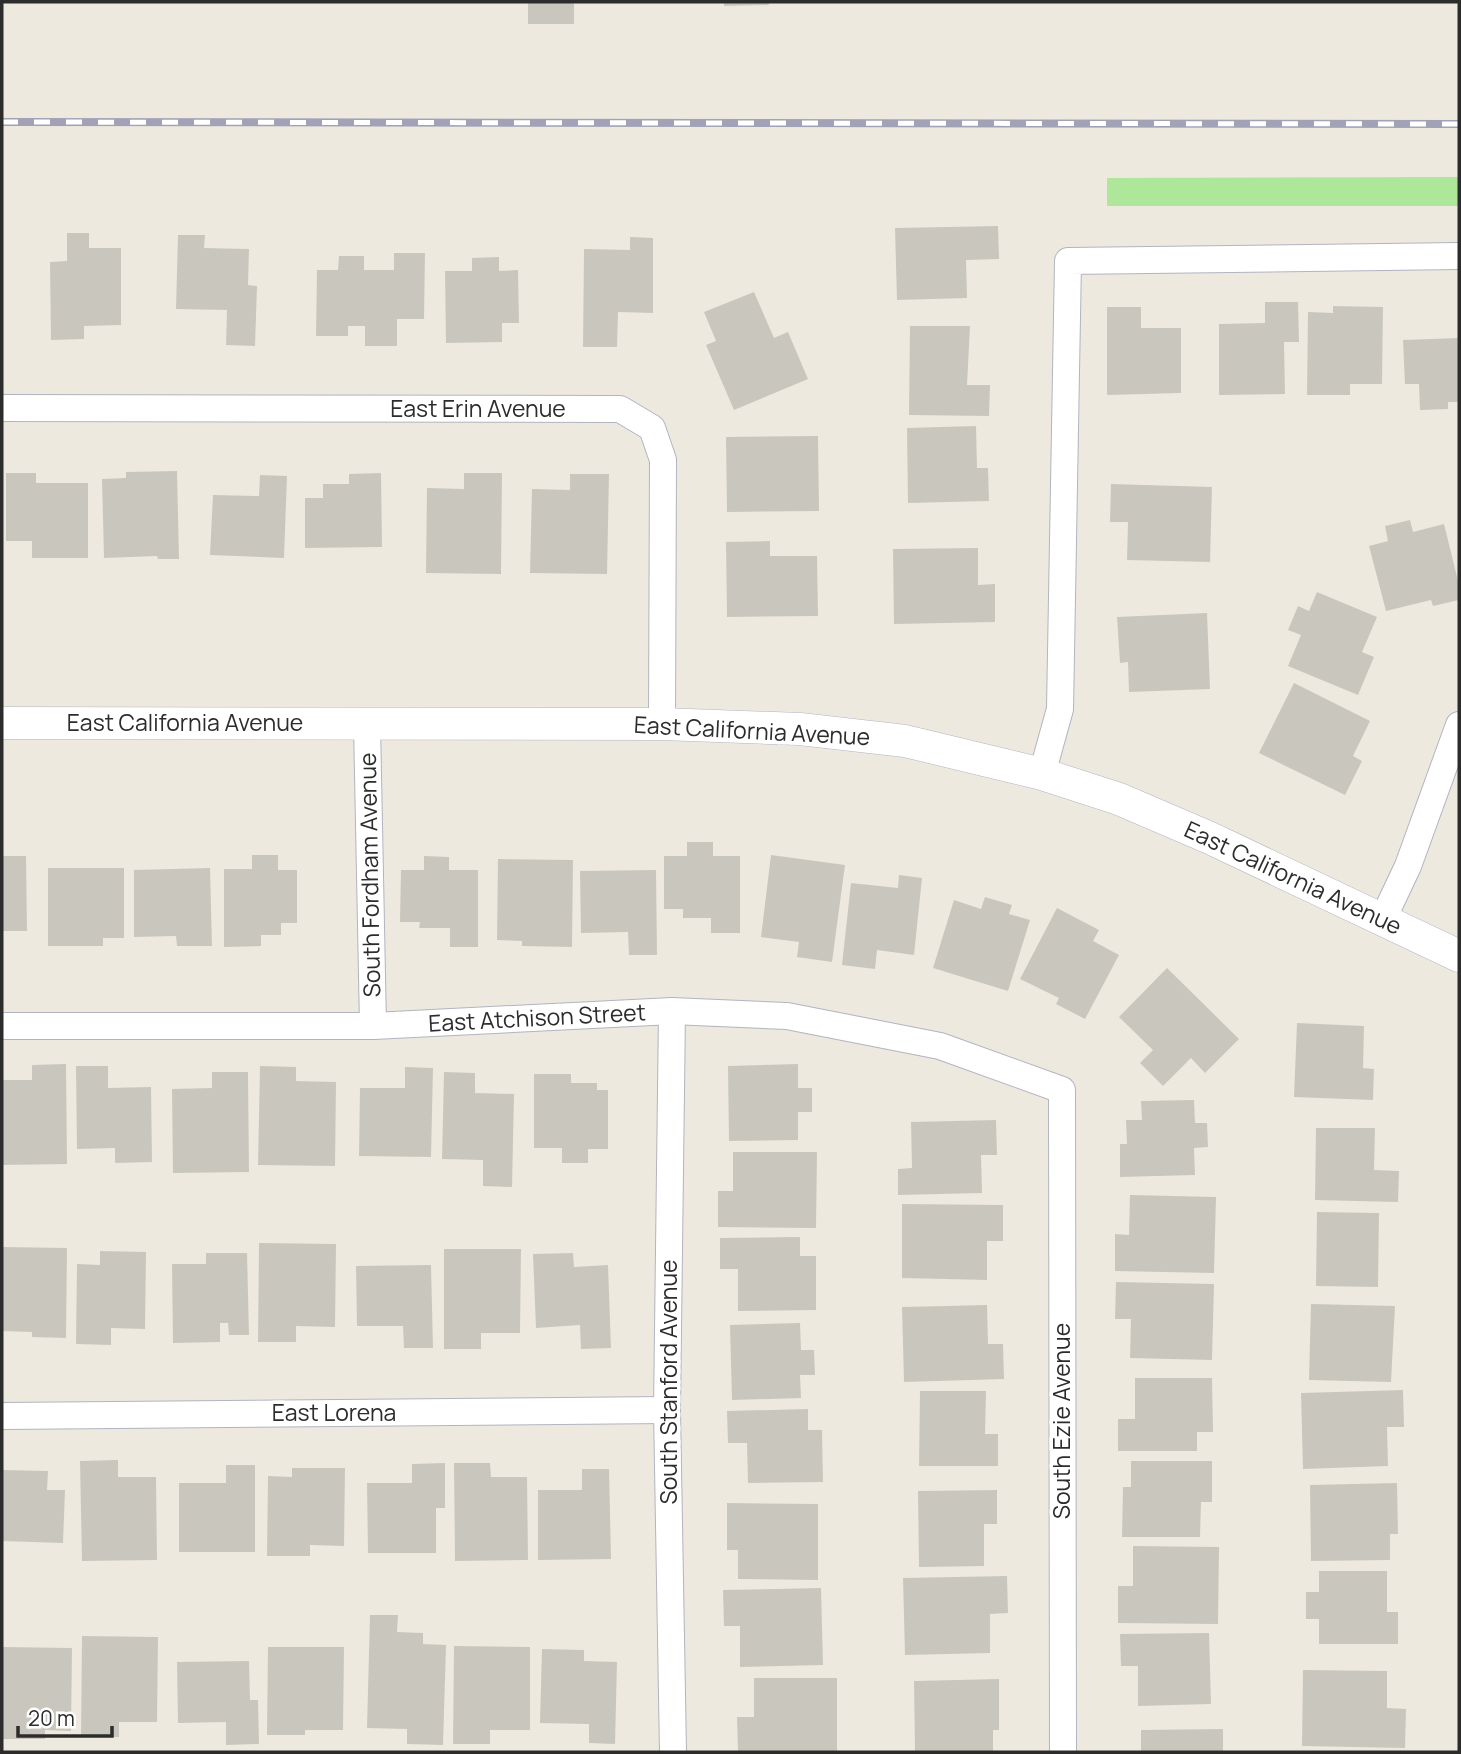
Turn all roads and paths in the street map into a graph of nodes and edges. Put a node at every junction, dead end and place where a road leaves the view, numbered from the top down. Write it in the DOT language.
graph roads {
  1 [pos="1459,256"];
  2 [pos="2,408"];
  3 [pos="2,723"];
  4 [pos="367,724"];
  5 [pos="662,724"];
  6 [pos="1459,725"];
  7 [pos="1042,774"];
  8 [pos="1382,921"];
  9 [pos="1459,956"];
  10 [pos="672,1012"];
  11 [pos="2,1026"];
  12 [pos="373,1026"];
  13 [pos="1062,1090"];
  14 [pos="667,1410"];
  15 [pos="2,1416"];
  16 [pos="673,1752"];
  17 [pos="1063,1752"];
  1 -- 7 [label="street"];
  2 -- 5 [label="street, East Erin Avenue"];
  3 -- 4 [label="street, East California Avenue"];
  4 -- 5 [label="street, East California Avenue"];
  4 -- 12 [label="street, South Fordham Avenue"];
  5 -- 7 [label="street, East California Avenue"];
  6 -- 8 [label="street"];
  7 -- 8 [label="street, East California Avenue"];
  8 -- 9 [label="street, East California Avenue"];
  10 -- 12 [label="street, East Atchison Street"];
  10 -- 13 [label="street, East Atchison Street"];
  10 -- 14 [label="street, South Stanford Avenue"];
  11 -- 12 [label="street, East Atchison Street"];
  13 -- 17 [label="street, South Ezie Avenue"];
  14 -- 15 [label="street, East Lorena"];
  14 -- 16 [label="street, South Stanford Avenue"];
}
